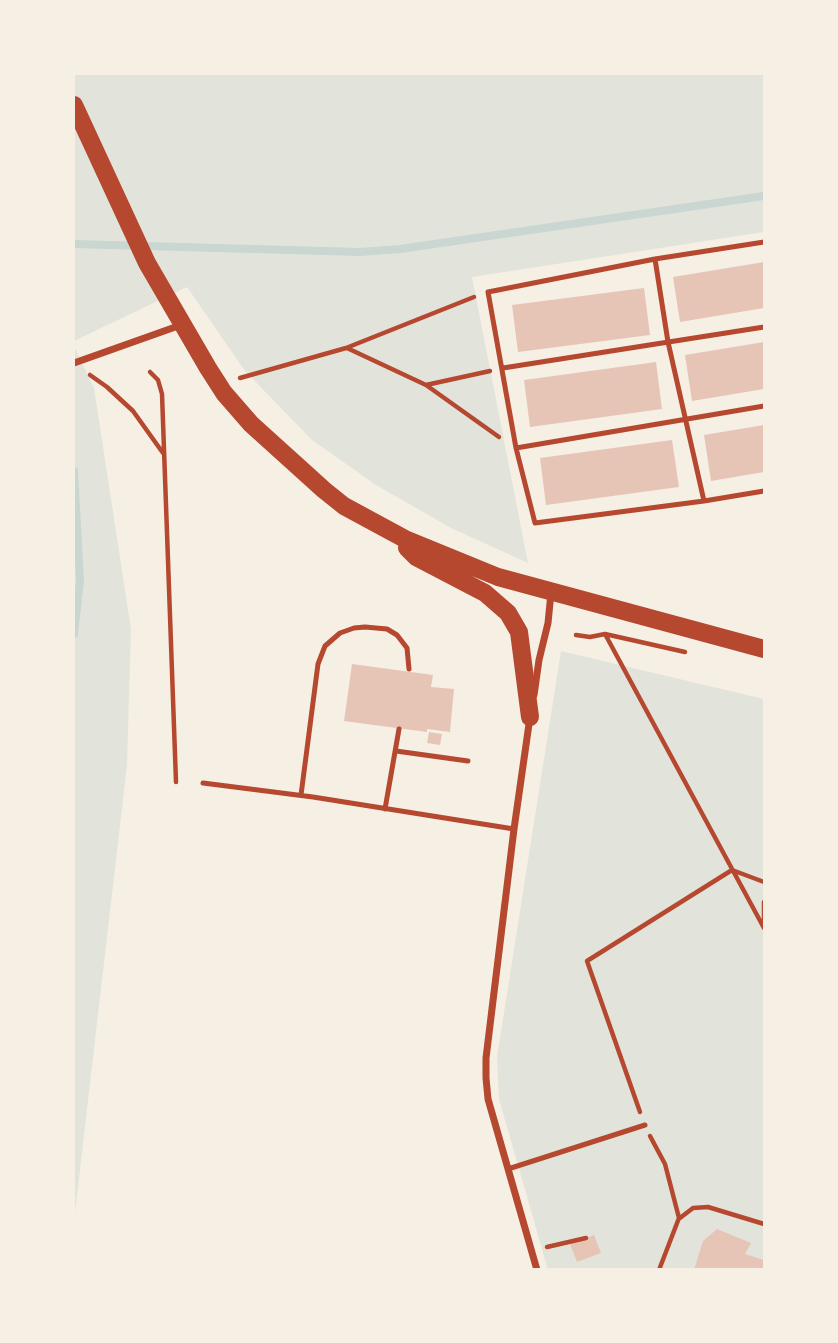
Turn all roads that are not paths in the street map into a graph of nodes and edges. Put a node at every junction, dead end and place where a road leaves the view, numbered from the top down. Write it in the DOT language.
graph roads {
  1 [pos="74,105"];
  2 [pos="765,242"];
  3 [pos="655,259"];
  4 [pos="181,325"];
  5 [pos="765,327"];
  6 [pos="668,342"];
  7 [pos="74,363"];
  8 [pos="503,368"];
  9 [pos="765,406"];
  10 [pos="684,418"];
  11 [pos="516,448"];
  12 [pos="765,491"];
  13 [pos="704,501"];
  14 [pos="390,530"];
  15 [pos="551,593"];
  16 [pos="765,649"];
  17 [pos="409,669"];
  18 [pos="530,717"];
  19 [pos="399,729"];
  20 [pos="396,751"];
  21 [pos="468,761"];
  22 [pos="203,783"];
  23 [pos="302,795"];
  24 [pos="384,809"];
  25 [pos="514,829"];
  26 [pos="645,1125"];
  27 [pos="509,1168"];
  28 [pos="537,1269"];
  1 -- 4 [label="main road"];
  2 -- 3 [label="lane"];
  3 -- 6 [label="lane"];
  3 -- 8 [label="lane"];
  4 -- 7 [label="street"];
  4 -- 14 [label="main road"];
  5 -- 6 [label="lane"];
  6 -- 8 [label="lane"];
  6 -- 10 [label="lane"];
  8 -- 11 [label="lane"];
  9 -- 10 [label="lane"];
  10 -- 11 [label="lane"];
  10 -- 13 [label="lane"];
  11 -- 13 [label="lane"];
  12 -- 13 [label="lane"];
  14 -- 15 [label="main road"];
  14 -- 18 [label="main road"];
  15 -- 16 [label="main road"];
  15 -- 18 [label="street"];
  17 -- 23 [label="lane"];
  18 -- 25 [label="street"];
  19 -- 20 [label="lane"];
  20 -- 21 [label="lane"];
  20 -- 24 [label="lane"];
  22 -- 23 [label="lane"];
  23 -- 24 [label="lane"];
  24 -- 25 [label="lane"];
  25 -- 27 [label="street"];
  26 -- 27 [label="lane"];
  27 -- 28 [label="street"];
}
